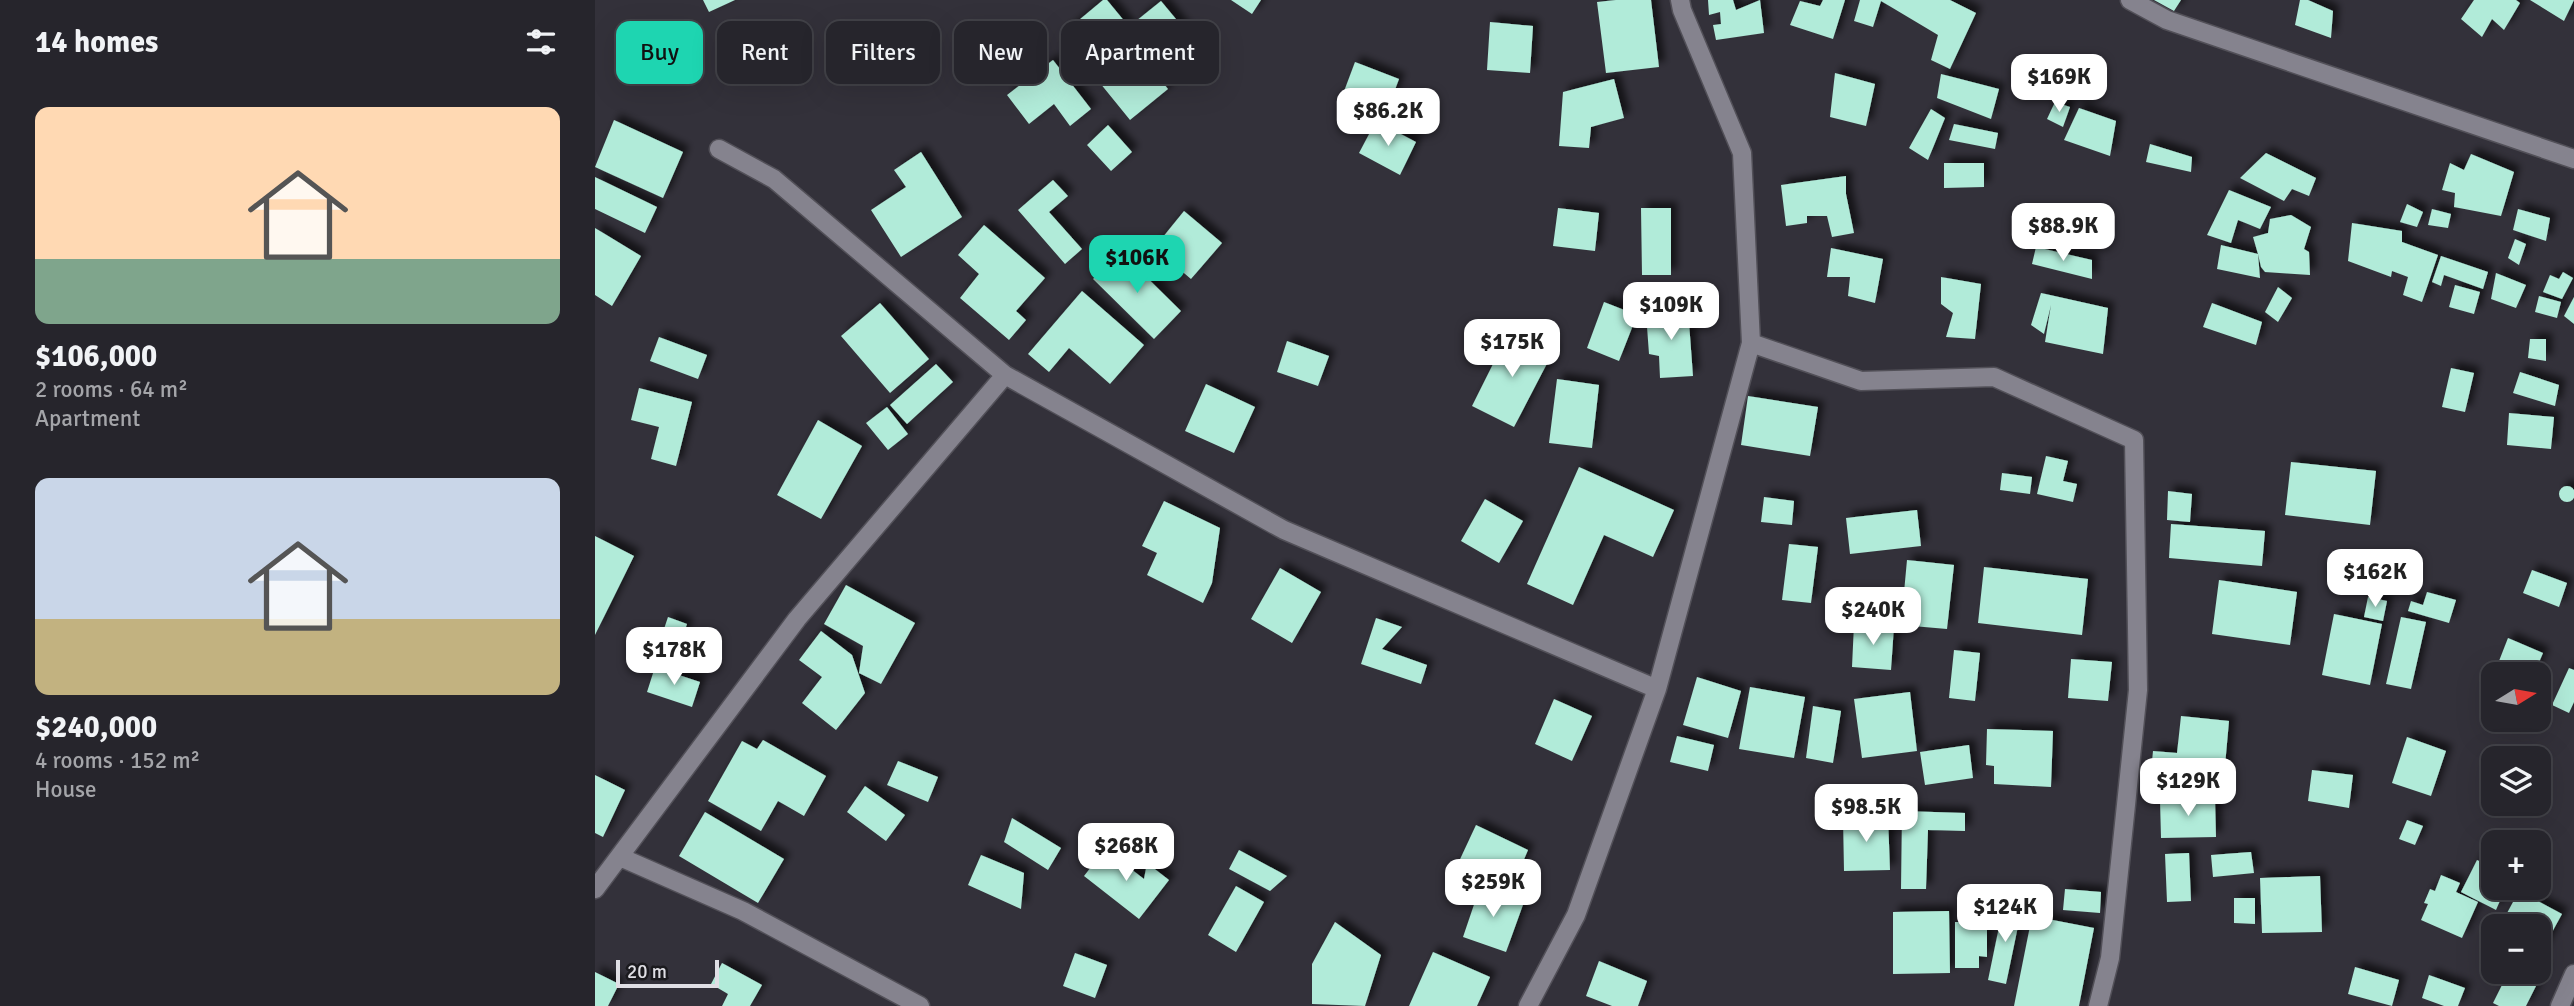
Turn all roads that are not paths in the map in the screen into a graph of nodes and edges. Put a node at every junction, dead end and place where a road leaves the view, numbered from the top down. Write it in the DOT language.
graph roads {
  1 [pos="1680,0"];
  2 [pos="2130,0"];
  3 [pos="719,149"];
  4 [pos="2574,159"];
  5 [pos="1751,343"];
  6 [pos="1005,375"];
  7 [pos="1657,690"];
  8 [pos="620,856"];
  9 [pos="595,889"];
  10 [pos="2574,974"];
  11 [pos="920,1006"];
  12 [pos="1528,1006"];
  13 [pos="2098,1006"];
  14 [pos="2560,1006"];
  1 -- 5 [label="street"];
  2 -- 4 [label="street"];
  3 -- 6 [label="street"];
  5 -- 7 [label="street"];
  5 -- 13 [label="street"];
  6 -- 7 [label="street"];
  6 -- 8 [label="street"];
  7 -- 12 [label="street"];
  8 -- 9 [label="street"];
  8 -- 11 [label="street"];
  10 -- 14 [label="street"];
}
